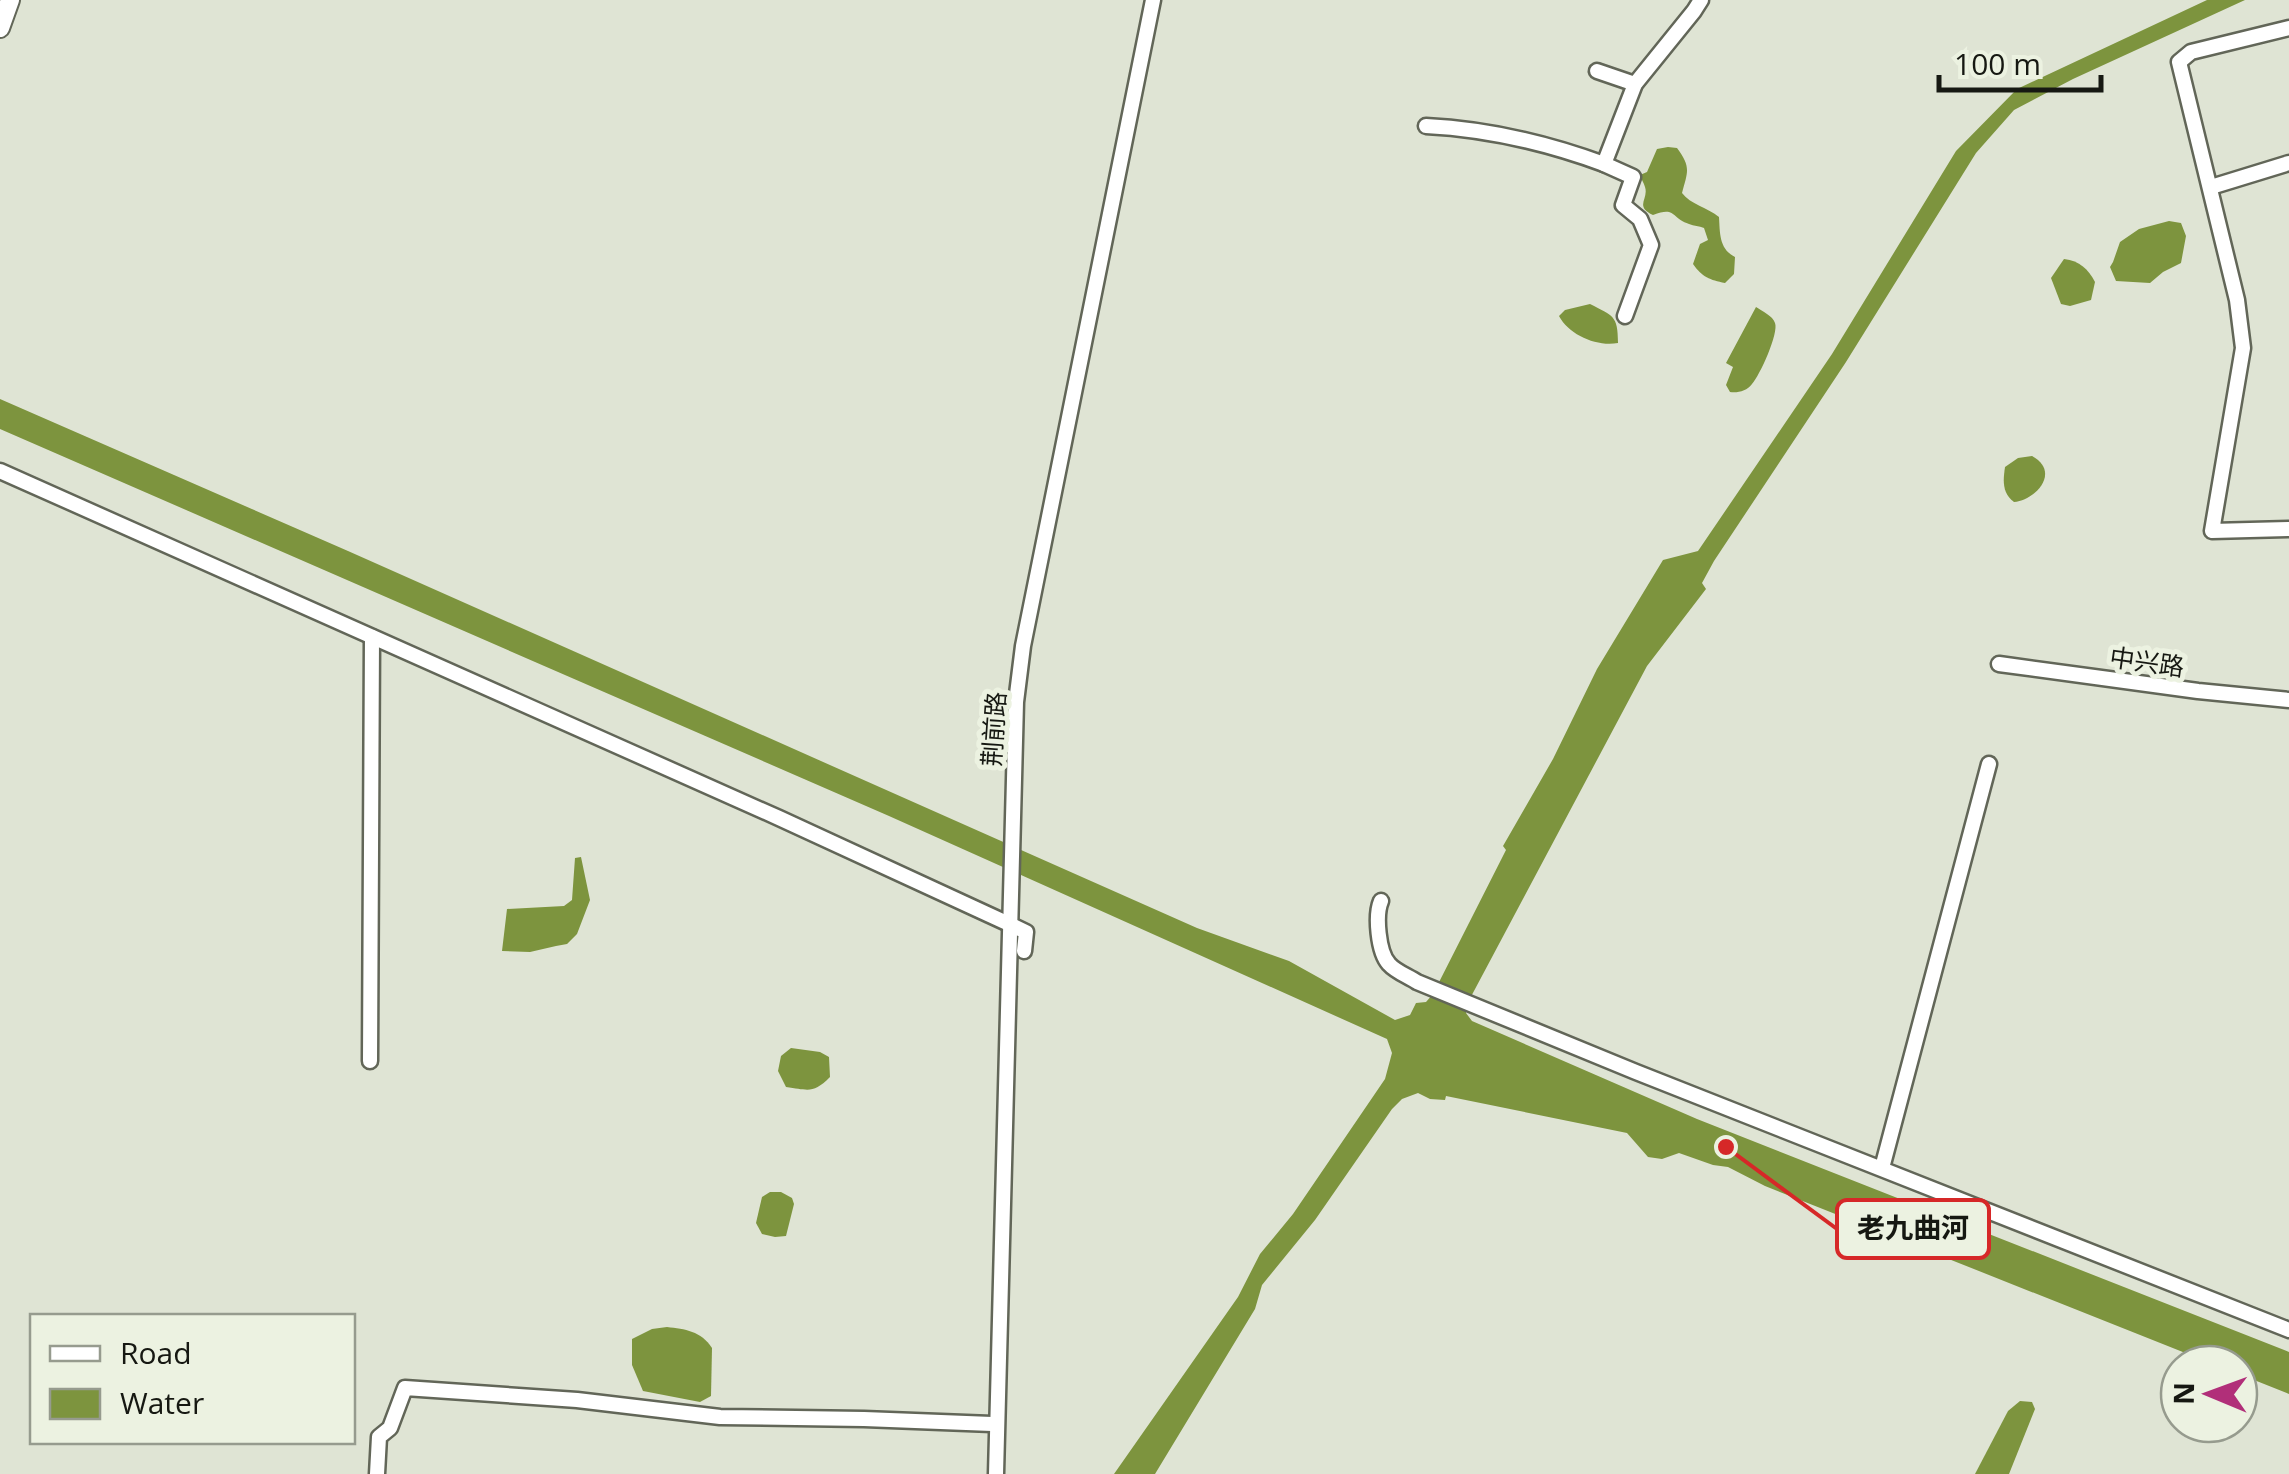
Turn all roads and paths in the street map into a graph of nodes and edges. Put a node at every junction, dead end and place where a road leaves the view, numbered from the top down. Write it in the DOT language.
graph roads {
  1 [pos="10,0"];
  2 [pos="1152,0"];
  3 [pos="1700,0"];
  4 [pos="0,28"];
  5 [pos="2289,28"];
  6 [pos="1597,71"];
  7 [pos="1636,84"];
  8 [pos="1426,126"];
  9 [pos="2289,163"];
  10 [pos="1604,164"];
  11 [pos="2211,187"];
  12 [pos="1625,316"];
  13 [pos="0,471"];
  14 [pos="2289,530"];
  15 [pos="372,637"];
  16 [pos="1999,664"];
  17 [pos="2289,700"];
  18 [pos="1989,764"];
  19 [pos="1381,901"];
  20 [pos="1010,924"];
  21 [pos="1024,951"];
  22 [pos="370,1061"];
  23 [pos="1882,1168"];
  24 [pos="2289,1330"];
  25 [pos="992,1424"];
  26 [pos="377,1474"];
  27 [pos="996,1474"];
  1 -- 4 [label="main road"];
  2 -- 20 [label="street, 荆前路"];
  3 -- 7 [label="street"];
  5 -- 11 [label="street"];
  6 -- 7 [label="street"];
  7 -- 10 [label="street"];
  8 -- 10 [label="street"];
  9 -- 11 [label="street"];
  10 -- 12 [label="street"];
  11 -- 14 [label="street"];
  13 -- 15 [label="street"];
  15 -- 20 [label="street"];
  15 -- 22 [label="street"];
  16 -- 17 [label="street, 中兴路"];
  18 -- 23 [label="street"];
  19 -- 23 [label="street"];
  20 -- 21 [label="street"];
  20 -- 27 [label="street, 荆前路"];
  23 -- 24 [label="street"];
  25 -- 26 [label="street"];
}
